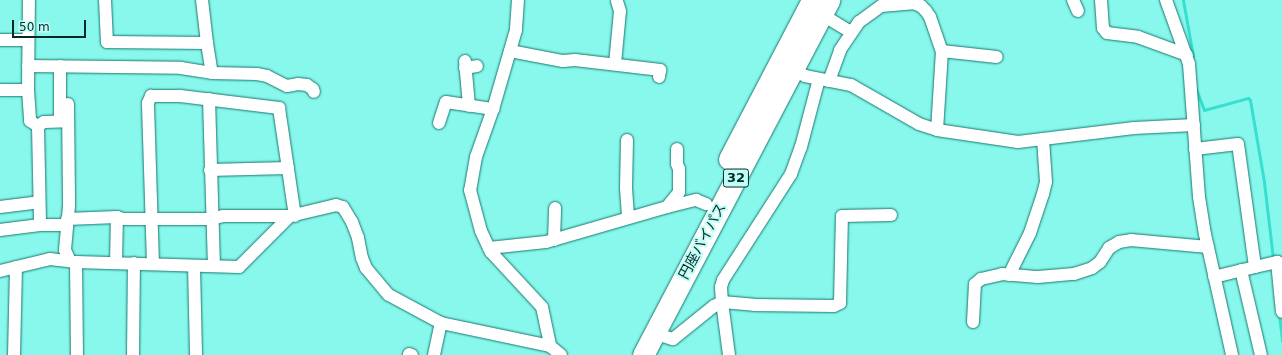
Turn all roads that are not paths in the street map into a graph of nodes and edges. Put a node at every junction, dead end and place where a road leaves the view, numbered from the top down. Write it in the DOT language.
graph roads {
  1 [pos="29,0"];
  2 [pos="106,0"];
  3 [pos="202,0"];
  4 [pos="518,0"];
  5 [pos="1073,0"];
  6 [pos="1101,0"];
  7 [pos="1166,0"];
  8 [pos="617,1"];
  9 [pos="912,2"];
  10 [pos="820,5"];
  11 [pos="1078,11"];
  12 [pos="851,32"];
  13 [pos="0,40"];
  14 [pos="28,40"];
  15 [pos="206,43"];
  16 [pos="510,51"];
  17 [pos="942,51"];
  18 [pos="1187,55"];
  19 [pos="997,57"];
  20 [pos="615,64"];
  21 [pos="469,65"];
  22 [pos="28,66"];
  23 [pos="60,66"];
  24 [pos="792,69"];
  25 [pos="212,73"];
  26 [pos="658,77"];
  27 [pos="824,80"];
  28 [pos="0,90"];
  29 [pos="28,90"];
  30 [pos="314,92"];
  31 [pos="209,99"];
  32 [pos="68,104"];
  33 [pos="469,106"];
  34 [pos="493,109"];
  35 [pos="64,121"];
  36 [pos="439,122"];
  37 [pos="1194,124"];
  38 [pos="38,126"];
  39 [pos="937,130"];
  40 [pos="1043,139"];
  41 [pos="627,140"];
  42 [pos="677,149"];
  43 [pos="1195,149"];
  44 [pos="288,168"];
  45 [pos="210,170"];
  46 [pos="39,202"];
  47 [pos="706,204"];
  48 [pos="0,207"];
  49 [pos="667,207"];
  50 [pos="555,208"];
  51 [pos="293,216"];
  52 [pos="891,216"];
  53 [pos="118,217"];
  54 [pos="628,217"];
  55 [pos="152,219"];
  56 [pos="211,219"];
  57 [pos="66,222"];
  58 [pos="40,225"];
  59 [pos="0,230"];
  60 [pos="554,240"];
  61 [pos="1208,246"];
  62 [pos="489,248"];
  63 [pos="73,261"];
  64 [pos="116,263"];
  65 [pos="134,263"];
  66 [pos="1279,263"];
  67 [pos="153,264"];
  68 [pos="194,266"];
  69 [pos="214,266"];
  70 [pos="1255,266"];
  71 [pos="16,267"];
  72 [pos="0,270"];
  73 [pos="1241,270"];
  74 [pos="1009,275"];
  75 [pos="1214,277"];
  76 [pos="722,302"];
  77 [pos="1282,312"];
  78 [pos="974,322"];
  79 [pos="441,323"];
  80 [pos="654,333"];
  81 [pos="550,346"];
  82 [pos="14,355"];
  83 [pos="77,355"];
  84 [pos="133,355"];
  85 [pos="196,355"];
  86 [pos="434,355"];
  87 [pos="561,355"];
  88 [pos="627,355"];
  89 [pos="643,355"];
  90 [pos="729,355"];
  91 [pos="1232,355"];
  92 [pos="1262,355"];
  1 -- 14 [label="street"];
  2 -- 15 [label="street"];
  3 -- 15 [label="street"];
  4 -- 16 [label="street"];
  5 -- 11 [label="street"];
  6 -- 18 [label="street"];
  7 -- 18 [label="street"];
  8 -- 20 [label="street"];
  9 -- 12 [label="street"];
  9 -- 17 [label="street"];
  10 -- 12 [label="street"];
  10 -- 24 [label="highway, 円座バイパス / 32"];
  10 -- 47 [label="highway, 円座バイパス / 32"];
  12 -- 27 [label="street"];
  13 -- 14 [label="street"];
  14 -- 22 [label="street"];
  15 -- 25 [label="street"];
  16 -- 20 [label="street"];
  16 -- 34 [label="street"];
  17 -- 19 [label="street"];
  17 -- 39 [label="street"];
  18 -- 37 [label="street"];
  20 -- 26 [label="street"];
  21 -- 33 [label="street"];
  22 -- 23 [label="street"];
  22 -- 29 [label="street"];
  23 -- 25 [label="street"];
  23 -- 35 [label="street"];
  24 -- 27 [label="street"];
  24 -- 80 [label="highway, 円座バイパス / 32"];
  25 -- 30 [label="street"];
  27 -- 39 [label="street"];
  27 -- 76 [label="street"];
  28 -- 29 [label="street"];
  29 -- 38 [label="street"];
  31 -- 44 [label="street"];
  31 -- 45 [label="street"];
  31 -- 55 [label="street"];
  32 -- 35 [label="street"];
  33 -- 34 [label="street"];
  33 -- 36 [label="street"];
  34 -- 62 [label="street"];
  35 -- 38 [label="street"];
  35 -- 57 [label="street"];
  37 -- 40 [label="street"];
  37 -- 43 [label="street"];
  38 -- 46 [label="street"];
  39 -- 40 [label="street"];
  40 -- 74 [label="street"];
  41 -- 54 [label="street"];
  42 -- 49 [label="street"];
  43 -- 61 [label="street"];
  43 -- 70 [label="street"];
  44 -- 45 [label="street"];
  44 -- 51 [label="street"];
  45 -- 56 [label="street"];
  46 -- 48 [label="street"];
  46 -- 58 [label="street"];
  47 -- 49 [label="street"];
  47 -- 88 [label="highway, 円座バイパス / 32"];
  49 -- 54 [label="street"];
  50 -- 60 [label="street"];
  51 -- 56 [label="street"];
  51 -- 69 [label="street"];
  51 -- 79 [label="street"];
  52 -- 76 [label="street"];
  53 -- 55 [label="street"];
  53 -- 57 [label="street"];
  53 -- 64 [label="street"];
  54 -- 60 [label="street"];
  55 -- 56 [label="street"];
  55 -- 67 [label="street"];
  56 -- 69 [label="street"];
  57 -- 58 [label="street"];
  57 -- 63 [label="street"];
  58 -- 59 [label="street"];
  60 -- 62 [label="street"];
  61 -- 74 [label="street"];
  61 -- 75 [label="street"];
  62 -- 81 [label="street"];
  63 -- 64 [label="street"];
  63 -- 71 [label="street"];
  63 -- 83 [label="street"];
  64 -- 65 [label="street"];
  65 -- 67 [label="street"];
  65 -- 84 [label="street"];
  66 -- 70 [label="street"];
  66 -- 77 [label="street"];
  67 -- 68 [label="street"];
  68 -- 69 [label="street"];
  68 -- 85 [label="street"];
  70 -- 73 [label="street"];
  71 -- 72 [label="street"];
  71 -- 82 [label="street"];
  73 -- 75 [label="street"];
  73 -- 92 [label="street"];
  74 -- 78 [label="street"];
  75 -- 91 [label="street"];
  76 -- 80 [label="street"];
  76 -- 90 [label="street"];
  79 -- 81 [label="street"];
  79 -- 86 [label="street"];
  80 -- 89 [label="highway, 円座バイパス / 32"];
  81 -- 87 [label="street"];
}
